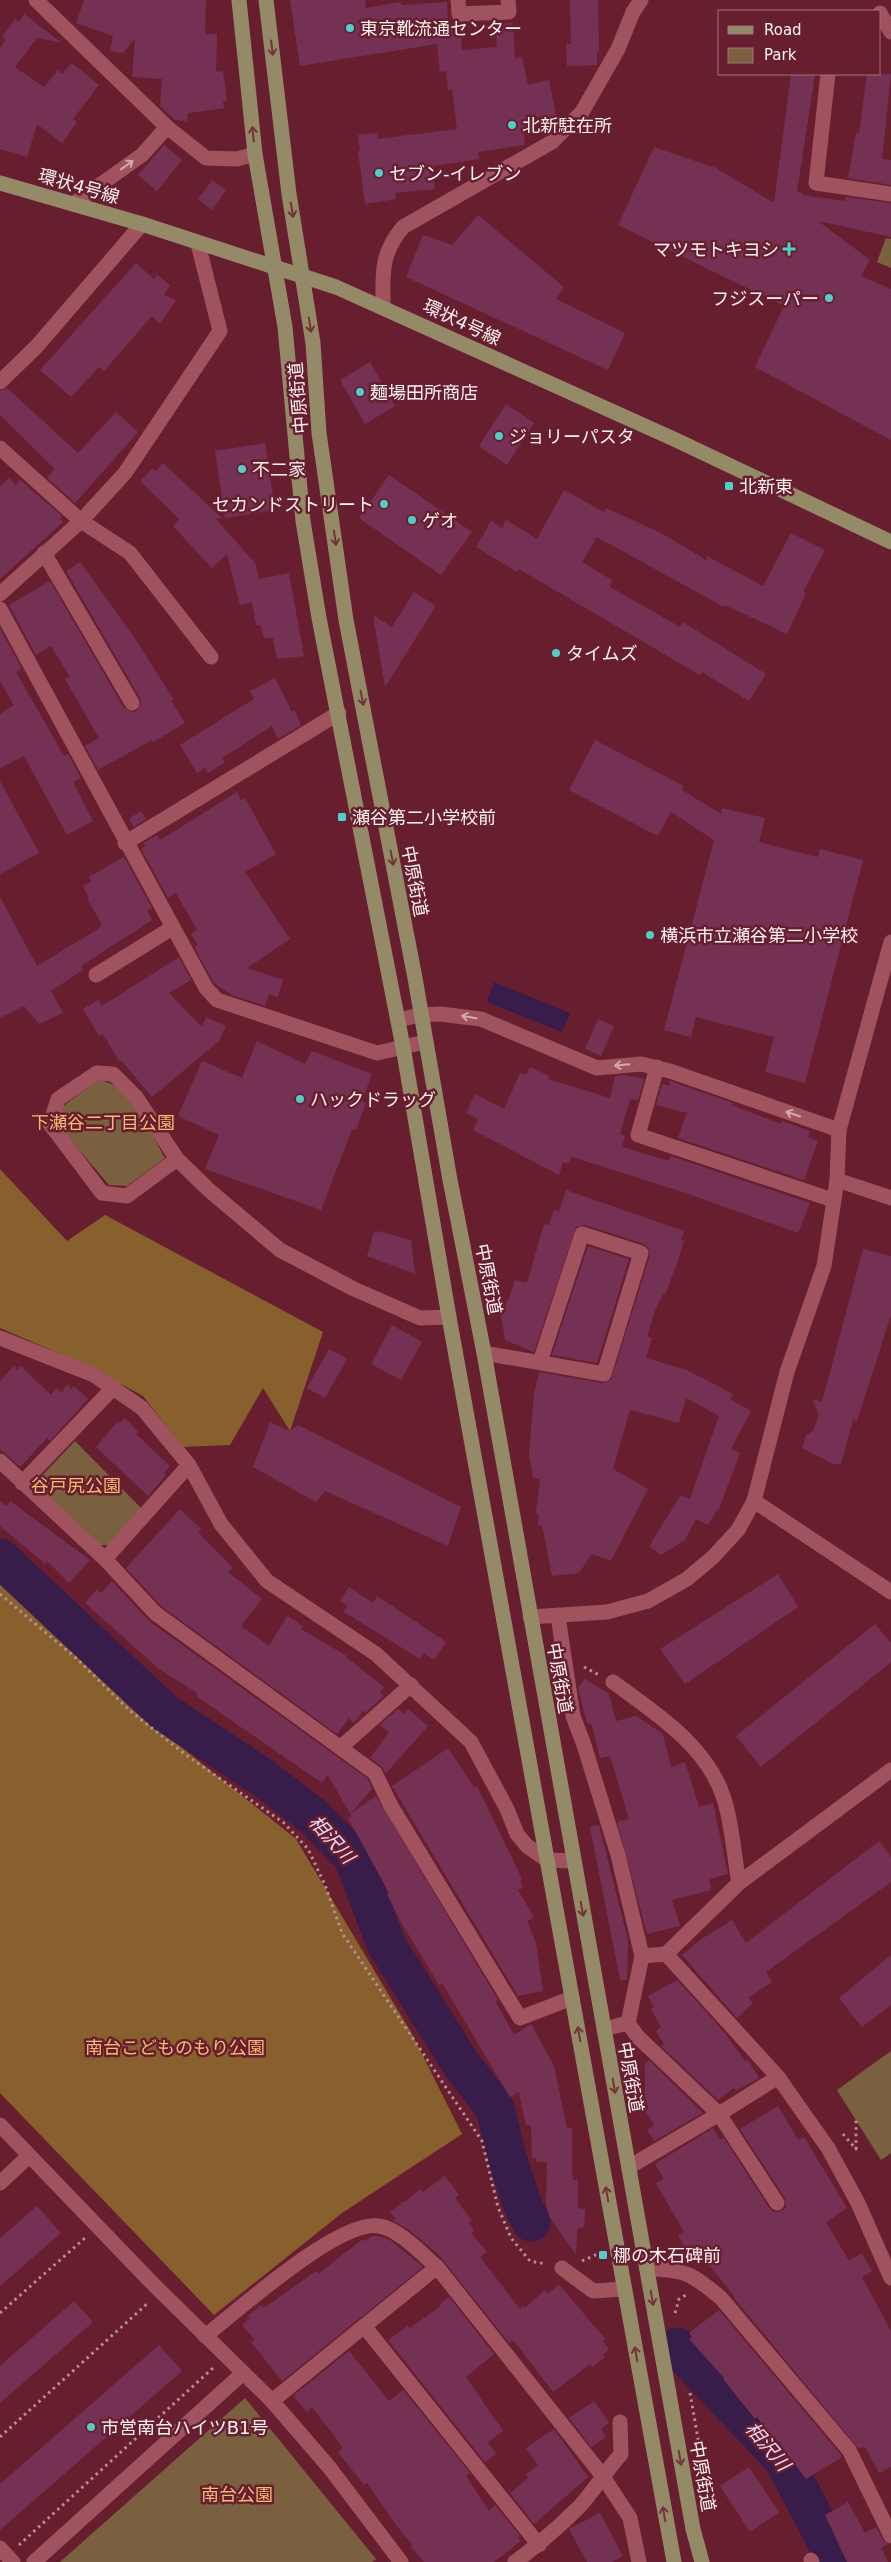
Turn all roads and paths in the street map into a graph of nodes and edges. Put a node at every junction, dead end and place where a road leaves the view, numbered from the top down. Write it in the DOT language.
graph roads {
  1 [pos="36,0"];
  2 [pos="239,0"];
  3 [pos="266,0"];
  4 [pos="458,0"];
  5 [pos="508,0"];
  6 [pos="641,0"];
  7 [pos="881,15"];
  8 [pos="891,32"];
  9 [pos="828,75"];
  10 [pos="167,127"];
  11 [pos="255,154"];
  12 [pos="0,182"];
  13 [pos="891,194"];
  14 [pos="73,204"];
  15 [pos="142,224"];
  16 [pos="198,244"];
  17 [pos="276,268"];
  18 [pos="302,277"];
  19 [pos="383,307"];
  20 [pos="0,382"];
  21 [pos="0,448"];
  22 [pos="81,521"];
  23 [pos="891,542"];
  24 [pos="44,553"];
  25 [pos="0,594"];
  26 [pos="0,609"];
  27 [pos="211,657"];
  28 [pos="132,703"];
  29 [pos="339,713"];
  30 [pos="125,843"];
  31 [pos="172,928"];
  32 [pos="891,942"];
  33 [pos="96,975"];
  34 [pos="420,1015"];
  35 [pos="398,1020"];
  36 [pos="424,1042"];
  37 [pos="403,1047"];
  38 [pos="657,1067"];
  39 [pos="839,1130"];
  40 [pos="177,1160"];
  41 [pos="837,1180"];
  42 [pos="891,1198"];
  43 [pos="833,1200"];
  44 [pos="449,1317"];
  45 [pos="0,1338"];
  46 [pos="484,1353"];
  47 [pos="540,1362"];
  48 [pos="114,1387"];
  49 [pos="0,1461"];
  50 [pos="189,1465"];
  51 [pos="22,1483"];
  52 [pos="754,1501"];
  53 [pos="105,1559"];
  54 [pos="891,1592"];
  55 [pos="0,1594"];
  56 [pos="558,1616"];
  57 [pos="530,1617"];
  58 [pos="576,1663"];
  59 [pos="610,1680"];
  60 [pos="411,1685"];
  61 [pos="341,1747"];
  62 [pos="889,1774"];
  63 [pos="547,1860"];
  64 [pos="574,1861"];
  65 [pos="739,1883"];
  66 [pos="666,1954"];
  67 [pos="642,1956"];
  68 [pos="572,1998"];
  69 [pos="628,2023"];
  70 [pos="604,2029"];
  71 [pos="778,2077"];
  72 [pos="720,2114"];
  73 [pos="0,2125"];
  74 [pos="29,2156"];
  75 [pos="629,2167"];
  76 [pos="0,2182"];
  77 [pos="776,2204"];
  78 [pos="86,2238"];
  79 [pos="437,2267"];
  80 [pos="562,2268"];
  81 [pos="647,2270"];
  82 [pos="891,2278"];
  83 [pos="624,2288"];
  84 [pos="678,2294"];
  85 [pos="679,2299"];
  86 [pos="148,2303"];
  87 [pos="0,2314"];
  88 [pos="364,2326"];
  89 [pos="205,2336"];
  90 [pos="215,2367"];
  91 [pos="243,2373"];
  92 [pos="272,2401"];
  93 [pos="620,2422"];
  94 [pos="0,2437"];
  95 [pos="602,2475"];
  96 [pos="891,2536"];
  97 [pos="539,2545"];
  98 [pos="7,2555"];
  99 [pos="34,2562"];
  100 [pos="401,2562"];
  101 [pos="515,2562"];
  102 [pos="638,2562"];
  103 [pos="674,2562"];
  104 [pos="702,2562"];
  1 -- 10 [label="street"];
  11 -- 2 [label="main road, 中原街道, one-way"];
  3 -- 18 [label="main road, 中原街道, one-way"];
  4 -- 5 [label="street"];
  6 -- 19 [label="street"];
  7 -- 8 [label="street"];
  9 -- 13 [label="street"];
  10 -- 11 [label="street"];
  14 -- 10 [label="street, one-way"];
  11 -- 17 [label="main road, 中原街道"];
  12 -- 14 [label="main road, 環状4号線"];
  14 -- 15 [label="main road, 環状4号線"];
  15 -- 16 [label="main road, 環状4号線"];
  15 -- 20 [label="street"];
  16 -- 17 [label="main road, 環状4号線"];
  16 -- 22 [label="street"];
  17 -- 18 [label="main road, 環状4号線"];
  17 -- 29 [label="main road, 中原街道"];
  18 -- 19 [label="main road, 環状4号線"];
  18 -- 34 [label="main road, 中原街道, one-way"];
  19 -- 23 [label="main road, 環状4号線"];
  21 -- 22 [label="street"];
  22 -- 24 [label="street"];
  22 -- 27 [label="street"];
  24 -- 25 [label="street"];
  24 -- 28 [label="street"];
  26 -- 30 [label="street"];
  29 -- 30 [label="street"];
  29 -- 35 [label="main road, 中原街道"];
  30 -- 31 [label="street"];
  31 -- 33 [label="street"];
  31 -- 37 [label="street"];
  32 -- 39 [label="street"];
  34 -- 35 [label="street"];
  34 -- 36 [label="main road, 中原街道"];
  38 -- 34 [label="street, one-way"];
  35 -- 37 [label="main road, 中原街道"];
  36 -- 37 [label="street"];
  36 -- 46 [label="main road, 中原街道"];
  37 -- 44 [label="main road, 中原街道"];
  39 -- 38 [label="street, one-way"];
  38 -- 43 [label="street"];
  39 -- 41 [label="street"];
  40 -- 40 [label="street"];
  40 -- 44 [label="street"];
  41 -- 42 [label="street"];
  41 -- 43 [label="street"];
  43 -- 52 [label="street"];
  44 -- 63 [label="main road, 中原街道"];
  45 -- 48 [label="street"];
  46 -- 47 [label="street"];
  46 -- 57 [label="main road, 中原街道"];
  47 -- 47 [label="street"];
  48 -- 50 [label="street"];
  48 -- 51 [label="street"];
  49 -- 51 [label="street"];
  50 -- 53 [label="street"];
  50 -- 60 [label="street"];
  51 -- 53 [label="street"];
  52 -- 54 [label="street"];
  52 -- 56 [label="street"];
  53 -- 61 [label="street"];
  55 -- 80 [label="path"];
  56 -- 57 [label="street"];
  56 -- 67 [label="street"];
  57 -- 64 [label="main road, 中原街道"];
  58 -- 59 [label="path"];
  59 -- 65 [label="street"];
  60 -- 61 [label="street"];
  60 -- 63 [label="street"];
  61 -- 68 [label="street"];
  62 -- 65 [label="street"];
  63 -- 64 [label="street"];
  63 -- 68 [label="main road, 中原街道"];
  64 -- 70 [label="main road, 中原街道, one-way"];
  65 -- 66 [label="street"];
  66 -- 67 [label="street"];
  66 -- 71 [label="street"];
  67 -- 69 [label="street"];
  83 -- 68 [label="main road, 中原街道, one-way"];
  69 -- 70 [label="street"];
  69 -- 72 [label="street"];
  70 -- 75 [label="main road, 中原街道, one-way"];
  71 -- 72 [label="street"];
  71 -- 82 [label="street"];
  72 -- 75 [label="street"];
  72 -- 77 [label="street"];
  73 -- 74 [label="street"];
  74 -- 76 [label="street"];
  74 -- 89 [label="street"];
  75 -- 81 [label="main road, 中原街道"];
  78 -- 87 [label="path"];
  79 -- 88 [label="street"];
  79 -- 89 [label="street"];
  79 -- 95 [label="street"];
  80 -- 83 [label="street"];
  81 -- 96 [label="street"];
  81 -- 104 [label="main road, 中原街道, one-way"];
  103 -- 83 [label="main road, 中原街道, one-way"];
  84 -- 85 [label="path"];
  86 -- 94 [label="path"];
  88 -- 92 [label="street"];
  88 -- 97 [label="street"];
  89 -- 91 [label="street"];
  90 -- 98 [label="path"];
  91 -- 92 [label="street"];
  91 -- 99 [label="street"];
  92 -- 100 [label="street"];
  93 -- 95 [label="street"];
  95 -- 97 [label="street"];
  95 -- 102 [label="street"];
  97 -- 101 [label="street"];
}
